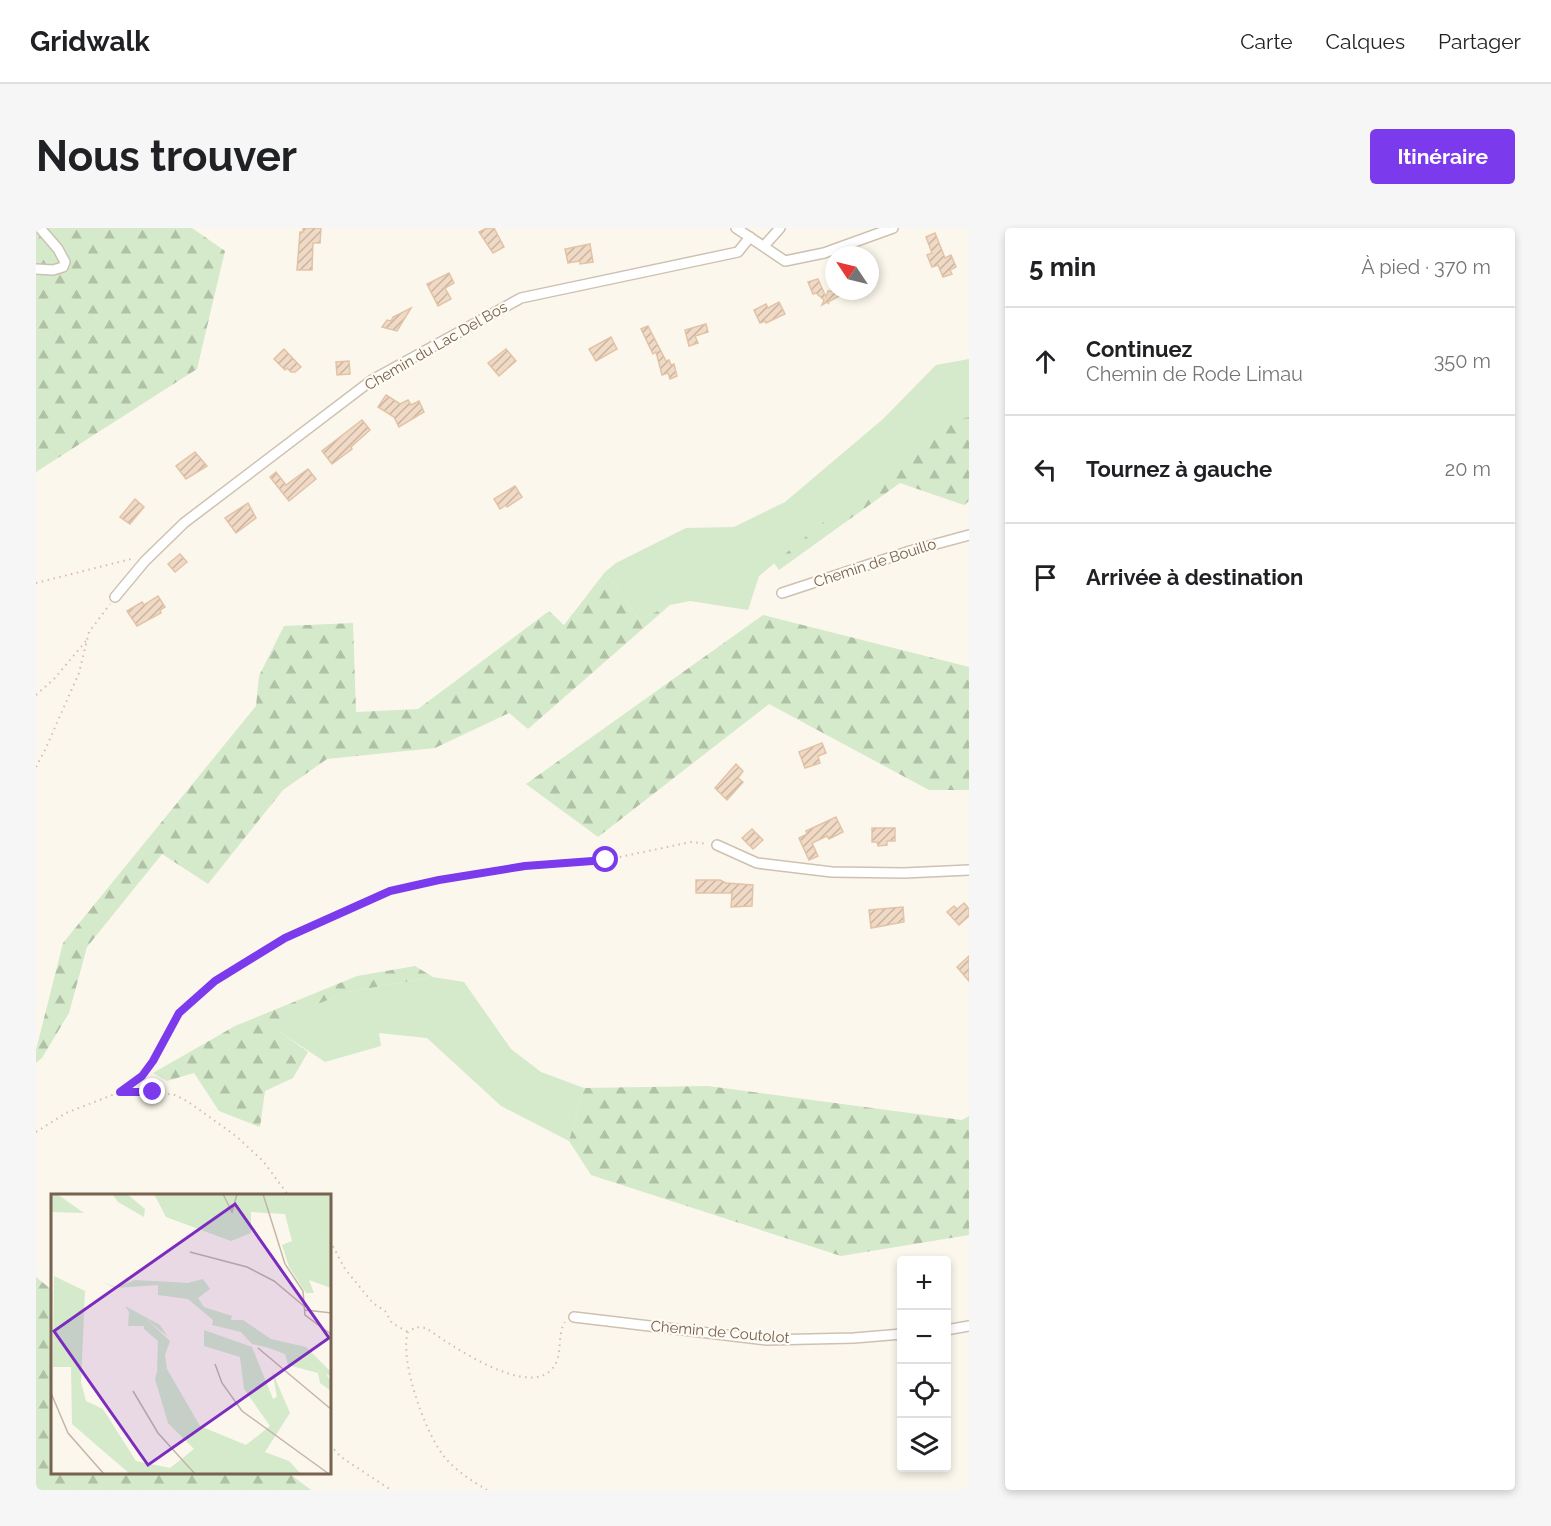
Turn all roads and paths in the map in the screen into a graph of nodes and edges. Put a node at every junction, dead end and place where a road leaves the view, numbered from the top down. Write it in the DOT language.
graph roads {
  1 [pos="40,228"];
  2 [pos="736,228"];
  3 [pos="780,228"];
  4 [pos="893,228"];
  5 [pos="750,237"];
  6 [pos="764,246"];
  7 [pos="36,269"];
  8 [pos="969,534"];
  9 [pos="145,561"];
  10 [pos="36,583"];
  11 [pos="782,593"];
  12 [pos="115,597"];
  13 [pos="87,639"];
  14 [pos="36,695"];
  15 [pos="36,766"];
  16 [pos="717,845"];
  17 [pos="969,870"];
  18 [pos="120,1092"];
  19 [pos="36,1132"];
  20 [pos="288,1194"];
  21 [pos="332,1245"];
  22 [pos="574,1317"];
  23 [pos="969,1326"];
  24 [pos="951,1328"];
  25 [pos="408,1332"];
  26 [pos="897,1334"];
  27 [pos="332,1447"];
  28 [pos="391,1490"];
  29 [pos="487,1490"];
  1 -- 7 [label="street"];
  2 -- 5 [label="street"];
  3 -- 6 [label="street"];
  4 -- 6 [label="street"];
  5 -- 6 [label="street"];
  5 -- 9 [label="street, Chemin du Lac Del Bos"];
  8 -- 11 [label="street, Chemin de Bouillo"];
  9 -- 10 [label="path"];
  9 -- 12 [label="street, Chemin du Lac Del Bos"];
  12 -- 13 [label="path"];
  13 -- 14 [label="path"];
  13 -- 15 [label="path"];
  16 -- 17 [label="street"];
  16 -- 18 [label="path"];
  18 -- 19 [label="path"];
  18 -- 20 [label="path"];
  21 -- 25 [label="path"];
  22 -- 25 [label="path"];
  22 -- 26 [label="street, Chemin de Coutolot"];
  23 -- 24 [label="street"];
  25 -- 29 [label="path"];
  27 -- 28 [label="path"];
}
